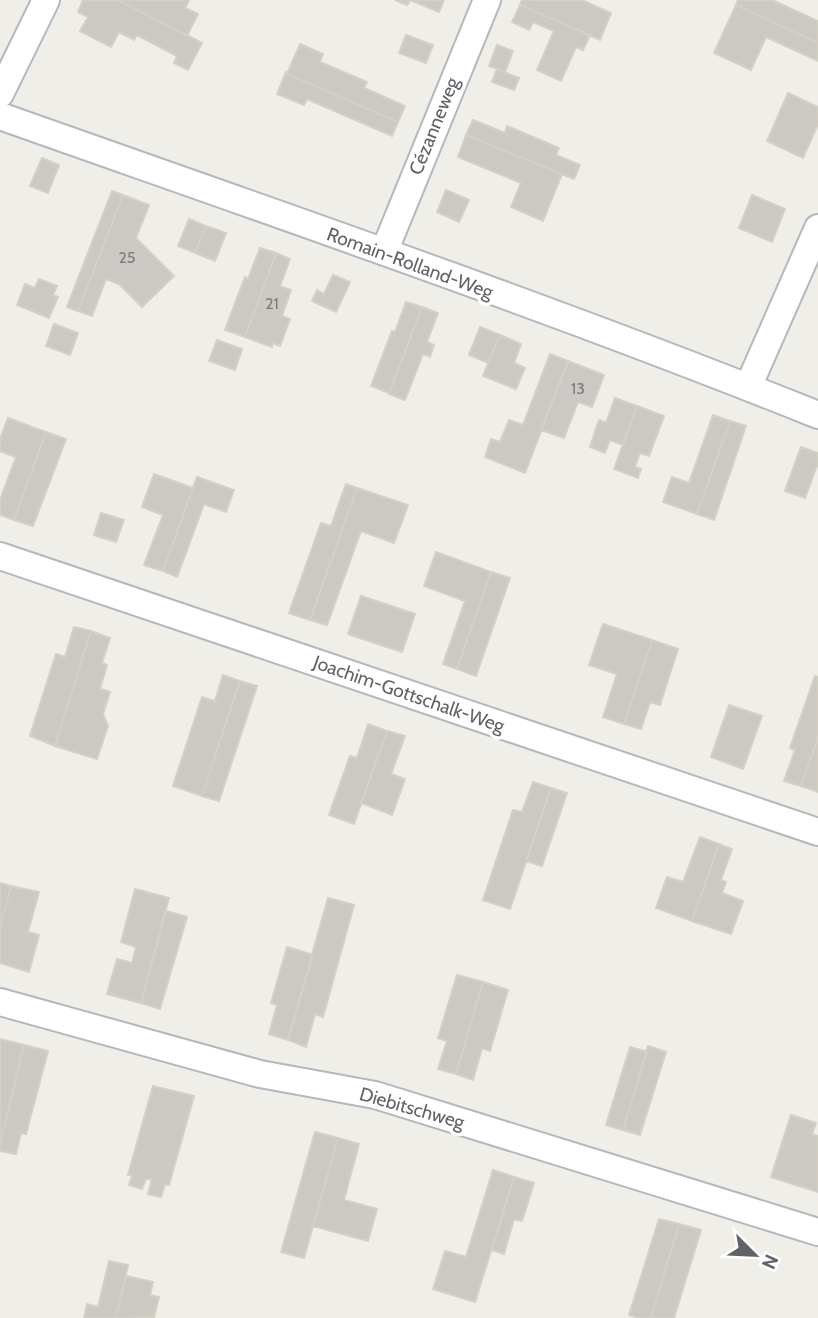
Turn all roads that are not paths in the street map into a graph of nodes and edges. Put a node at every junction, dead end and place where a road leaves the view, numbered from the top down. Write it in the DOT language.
graph roads {
  1 [pos="46,0"];
  2 [pos="487,0"];
  3 [pos="0,94"];
  4 [pos="0,117"];
  5 [pos="818,228"];
  6 [pos="384,252"];
  7 [pos="748,387"];
  8 [pos="818,415"];
  9 [pos="0,556"];
  10 [pos="818,832"];
  11 [pos="0,1002"];
  12 [pos="818,1232"];
  1 -- 3 [label="street"];
  2 -- 6 [label="street, Cézanneweg"];
  4 -- 6 [label="street, Romain-Rolland-Weg"];
  5 -- 7 [label="street"];
  6 -- 7 [label="street, Romain-Rolland-Weg"];
  7 -- 8 [label="street, Romain-Rolland-Weg"];
  9 -- 10 [label="street, Joachim-Gottschalk-Weg"];
  11 -- 12 [label="street, Diebitschweg"];
}
